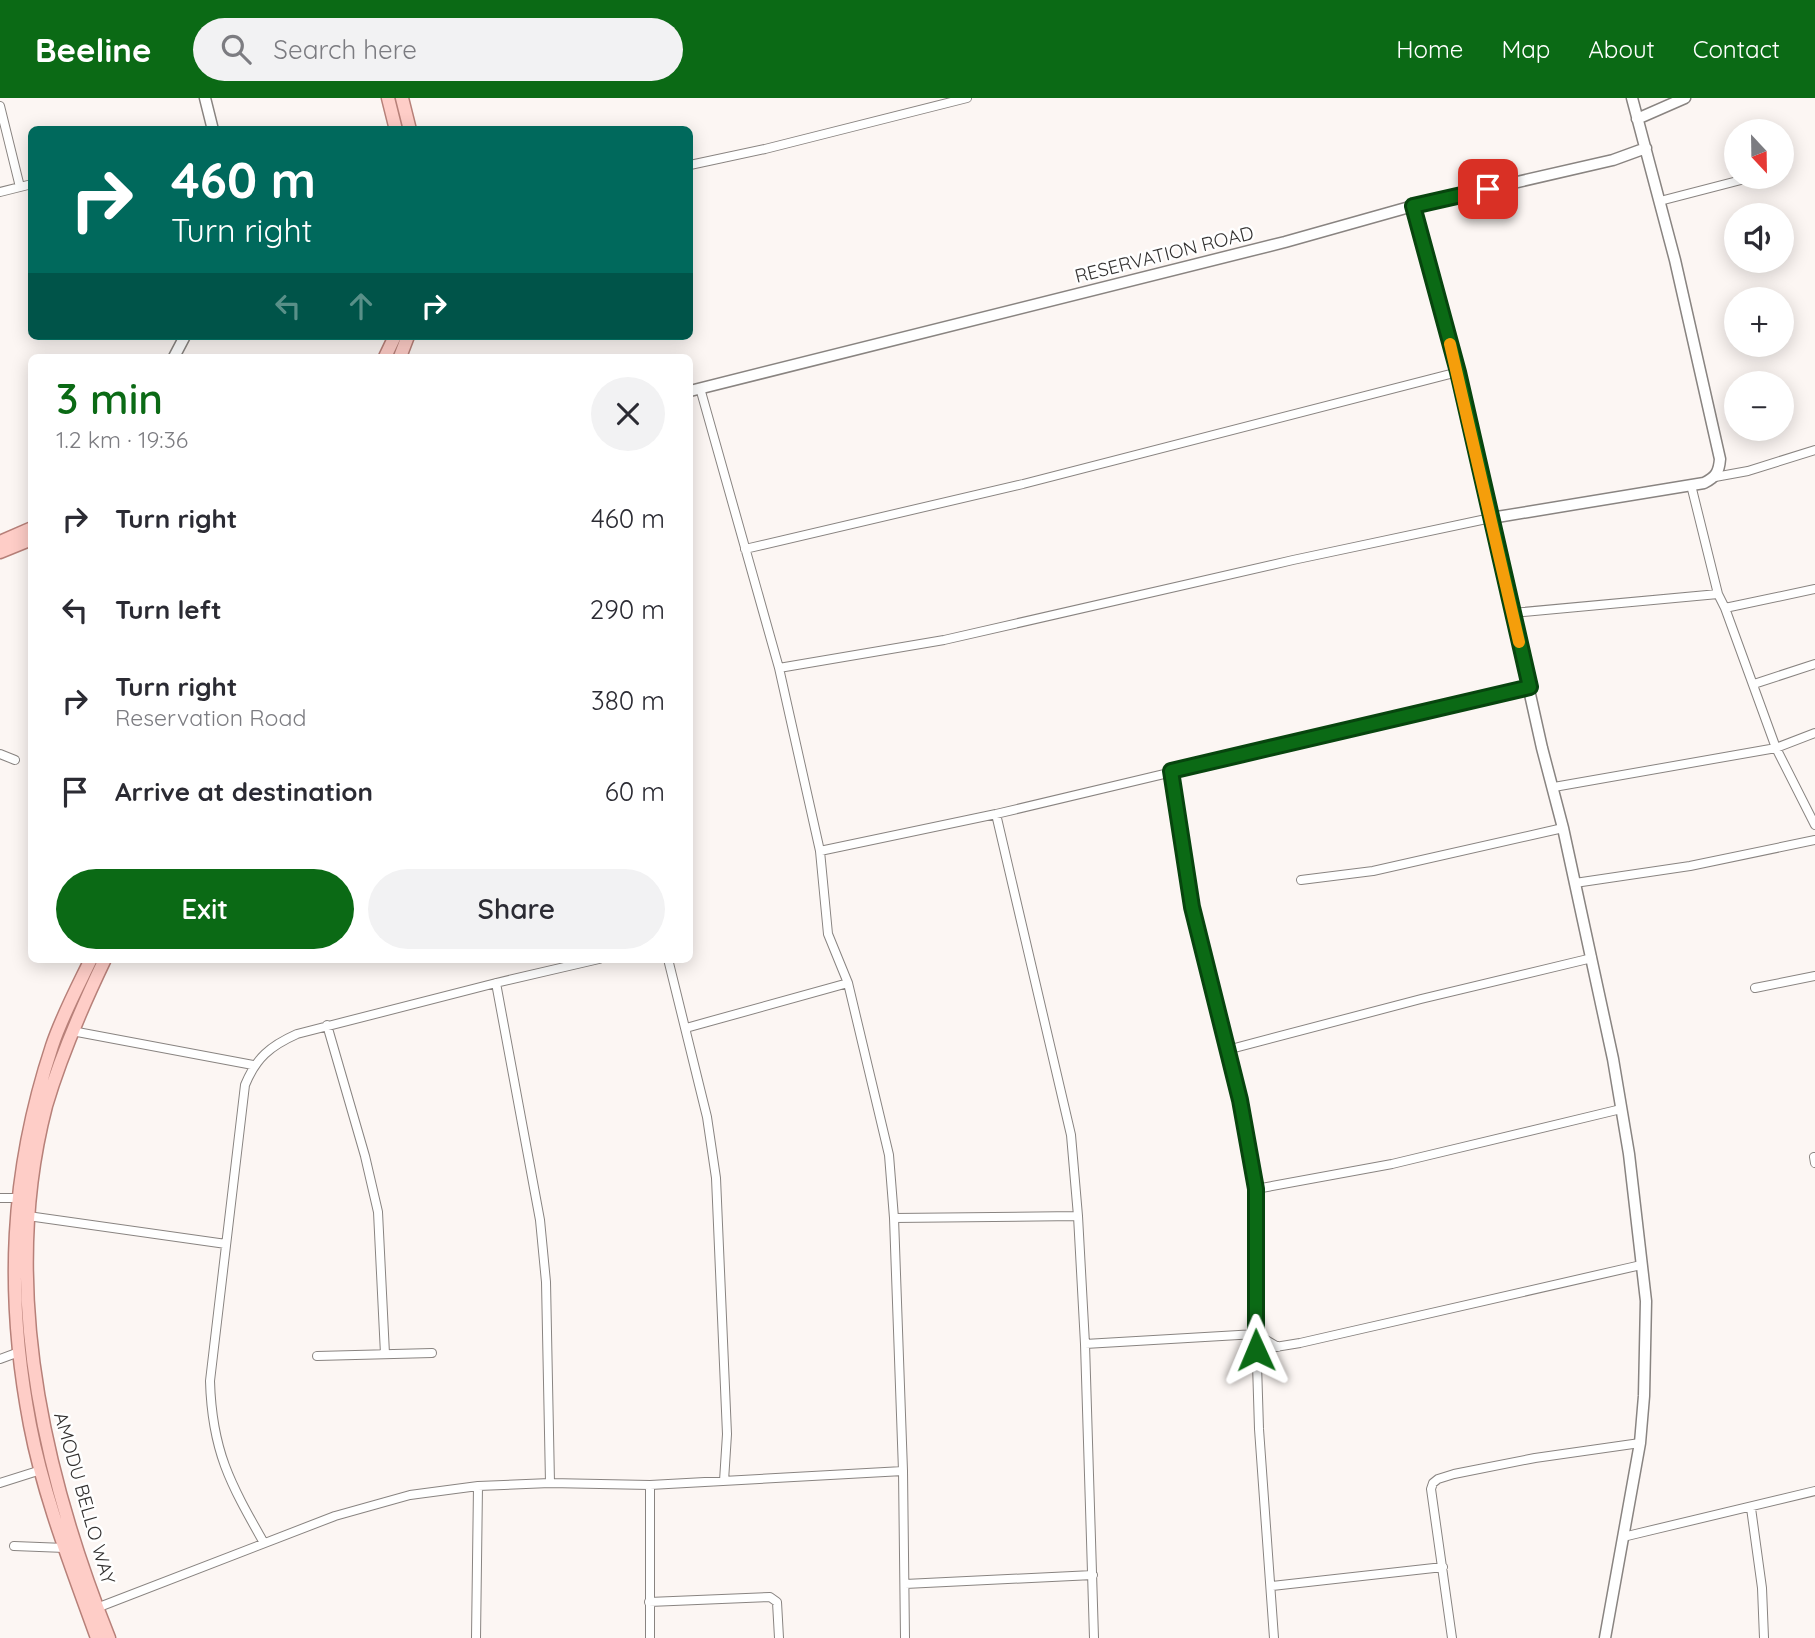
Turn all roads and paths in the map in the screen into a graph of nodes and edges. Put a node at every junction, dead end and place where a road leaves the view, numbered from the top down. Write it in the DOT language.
graph roads {
  1 [pos="205,98"];
  2 [pos="388,98"];
  3 [pos="402,98"];
  4 [pos="967,98"];
  5 [pos="1634,98"];
  6 [pos="1685,98"];
  7 [pos="0,106"];
  8 [pos="1637,119"];
  9 [pos="212,126"];
  10 [pos="395,126"];
  11 [pos="409,126"];
  12 [pos="1646,148"];
  13 [pos="693,164"];
  14 [pos="1724,184"];
  15 [pos="28,185"];
  16 [pos="20,187"];
  17 [pos="0,192"];
  18 [pos="1660,201"];
  19 [pos="1413,206"];
  20 [pos="1458,372"];
  21 [pos="695,389"];
  22 [pos="1815,450"];
  23 [pos="1716,477"];
  24 [pos="1691,485"];
  25 [pos="1491,519"];
  26 [pos="28,530"];
  27 [pos="28,541"];
  28 [pos="0,542"];
  29 [pos="746,549"];
  30 [pos="0,552"];
  31 [pos="1815,589"];
  32 [pos="1718,594"];
  33 [pos="1725,608"];
  34 [pos="1512,613"];
  35 [pos="1815,664"];
  36 [pos="779,668"];
  37 [pos="1754,684"];
  38 [pos="1530,687"];
  39 [pos="1815,733"];
  40 [pos="1776,748"];
  41 [pos="0,754"];
  42 [pos="15,760"];
  43 [pos="1171,771"];
  44 [pos="1553,787"];
  45 [pos="996,814"];
  46 [pos="1815,825"];
  47 [pos="1563,828"];
  48 [pos="1815,840"];
  49 [pos="820,851"];
  50 [pos="1301,880"];
  51 [pos="1575,883"];
  52 [pos="1592,958"];
  53 [pos="89,963"];
  54 [pos="103,963"];
  55 [pos="582,963"];
  56 [pos="669,963"];
  57 [pos="1815,976"];
  58 [pos="496,983"];
  59 [pos="848,983"];
  60 [pos="1755,988"];
  61 [pos="327,1025"];
  62 [pos="686,1028"];
  63 [pos="72,1031"];
  64 [pos="1227,1050"];
  65 [pos="253,1065"];
  66 [pos="1621,1109"];
  67 [pos="1814,1157"];
  68 [pos="1815,1163"];
  69 [pos="1256,1189"];
  70 [pos="0,1198"];
  71 [pos="18,1198"];
  72 [pos="28,1216"];
  73 [pos="1078,1216"];
  74 [pos="894,1218"];
  75 [pos="226,1244"];
  76 [pos="1641,1265"];
  77 [pos="1256,1334"];
  78 [pos="1085,1344"];
  79 [pos="1278,1347"];
  80 [pos="1256,1350"];
  81 [pos="19,1352"];
  82 [pos="432,1353"];
  83 [pos="385,1354"];
  84 [pos="317,1356"];
  85 [pos="0,1359"];
  86 [pos="1640,1443"];
  87 [pos="41,1470"];
  88 [pos="903,1471"];
  89 [pos="724,1480"];
  90 [pos="0,1483"];
  91 [pos="550,1483"];
  92 [pos="650,1485"];
  93 [pos="478,1486"];
  94 [pos="1815,1492"];
  95 [pos="1751,1508"];
  96 [pos="1623,1537"];
  97 [pos="264,1543"];
  98 [pos="14,1546"];
  99 [pos="65,1548"];
  100 [pos="1443,1567"];
  101 [pos="1094,1575"];
  102 [pos="905,1584"];
  103 [pos="1272,1586"];
  104 [pos="649,1602"];
  105 [pos="92,1609"];
  106 [pos="97,1638"];
  107 [pos="109,1638"];
  108 [pos="476,1638"];
  109 [pos="650,1638"];
  110 [pos="779,1638"];
  111 [pos="905,1638"];
  112 [pos="1094,1638"];
  113 [pos="1274,1638"];
  114 [pos="1452,1638"];
  115 [pos="1605,1638"];
  116 [pos="1764,1638"];
  1 -- 9 [label="street"];
  2 -- 10 [label="main road"];
  3 -- 11 [label="main road"];
  4 -- 13 [label="street"];
  5 -- 8 [label="street"];
  6 -- 8 [label="street"];
  7 -- 16 [label="street"];
  8 -- 12 [label="street"];
  12 -- 18 [label="street"];
  12 -- 19 [label="street, RESERVATION ROAD"];
  14 -- 18 [label="street"];
  15 -- 16 [label="street"];
  16 -- 17 [label="street"];
  18 -- 23 [label="street"];
  19 -- 20 [label="street"];
  19 -- 21 [label="street, RESERVATION ROAD"];
  20 -- 25 [label="street"];
  20 -- 29 [label="street"];
  21 -- 29 [label="street"];
  22 -- 23 [label="street"];
  23 -- 24 [label="street"];
  24 -- 25 [label="street"];
  24 -- 32 [label="street"];
  25 -- 34 [label="street"];
  25 -- 36 [label="street"];
  26 -- 28 [label="main road"];
  27 -- 30 [label="main road"];
  29 -- 36 [label="street"];
  31 -- 33 [label="street"];
  32 -- 33 [label="street"];
  32 -- 34 [label="street"];
  33 -- 37 [label="street"];
  34 -- 38 [label="street"];
  35 -- 37 [label="street"];
  36 -- 49 [label="street"];
  37 -- 40 [label="street"];
  38 -- 43 [label="street"];
  38 -- 44 [label="street"];
  39 -- 40 [label="street"];
  40 -- 44 [label="street"];
  40 -- 46 [label="street"];
  41 -- 42 [label="street"];
  43 -- 45 [label="street"];
  43 -- 64 [label="street"];
  44 -- 47 [label="street"];
  45 -- 49 [label="street"];
  45 -- 73 [label="street"];
  47 -- 50 [label="street"];
  47 -- 51 [label="street"];
  48 -- 51 [label="street"];
  49 -- 59 [label="street"];
  51 -- 52 [label="street"];
  52 -- 64 [label="street"];
  52 -- 66 [label="street"];
  53 -- 71 [label="main road, AMODU BELLO WAY"];
  54 -- 63 [label="main road, AMODU BELLO WAY"];
  55 -- 58 [label="street"];
  56 -- 62 [label="street"];
  57 -- 60 [label="street"];
  58 -- 61 [label="street"];
  58 -- 91 [label="street"];
  59 -- 62 [label="street"];
  59 -- 74 [label="street"];
  61 -- 65 [label="street"];
  61 -- 83 [label="street"];
  62 -- 89 [label="street"];
  63 -- 65 [label="street"];
  63 -- 72 [label="main road, AMODU BELLO WAY"];
  64 -- 69 [label="street"];
  65 -- 75 [label="street"];
  66 -- 69 [label="street"];
  66 -- 76 [label="street"];
  67 -- 68 [label="street"];
  69 -- 77 [label="street"];
  70 -- 71 [label="street"];
  71 -- 81 [label="main road, AMODU BELLO WAY"];
  72 -- 75 [label="street"];
  72 -- 105 [label="main road, AMODU BELLO WAY"];
  73 -- 74 [label="street"];
  73 -- 78 [label="street"];
  74 -- 88 [label="street"];
  75 -- 97 [label="street"];
  76 -- 79 [label="street"];
  76 -- 86 [label="street"];
  77 -- 78 [label="street"];
  77 -- 79 [label="street"];
  77 -- 80 [label="street"];
  78 -- 101 [label="street"];
  79 -- 80 [label="street"];
  80 -- 103 [label="street"];
  81 -- 85 [label="street"];
  81 -- 87 [label="main road, AMODU BELLO WAY"];
  82 -- 83 [label="street"];
  83 -- 84 [label="street"];
  86 -- 96 [label="street"];
  86 -- 100 [label="street"];
  87 -- 90 [label="street"];
  87 -- 99 [label="main road, AMODU BELLO WAY"];
  88 -- 89 [label="street"];
  88 -- 102 [label="street"];
  89 -- 92 [label="street"];
  91 -- 92 [label="street"];
  91 -- 93 [label="street"];
  92 -- 104 [label="street"];
  93 -- 97 [label="street"];
  93 -- 108 [label="street"];
  94 -- 95 [label="street"];
  95 -- 96 [label="street"];
  95 -- 116 [label="street"];
  96 -- 115 [label="street"];
  97 -- 105 [label="street"];
  98 -- 99 [label="street"];
  99 -- 105 [label="main road, AMODU BELLO WAY"];
  100 -- 103 [label="street"];
  100 -- 114 [label="street"];
  101 -- 102 [label="street"];
  101 -- 112 [label="street"];
  102 -- 111 [label="street"];
  103 -- 113 [label="street"];
  104 -- 109 [label="street"];
  104 -- 110 [label="street"];
  105 -- 106 [label="main road, AMODU BELLO WAY"];
  105 -- 107 [label="main road, AMODU BELLO WAY"];
}
